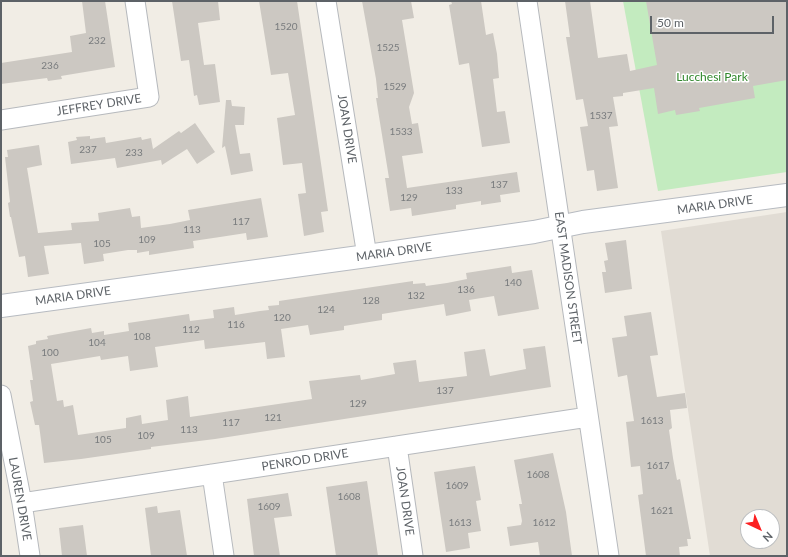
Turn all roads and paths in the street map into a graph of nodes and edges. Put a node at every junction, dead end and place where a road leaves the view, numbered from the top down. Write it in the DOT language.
graph roads {
  1 [pos="135,1"];
  2 [pos="326,1"];
  3 [pos="527,1"];
  4 [pos="1,120"];
  5 [pos="787,194"];
  6 [pos="561,227"];
  7 [pos="367,256"];
  8 [pos="1,306"];
  9 [pos="1,395"];
  10 [pos="588,417"];
  11 [pos="397,446"];
  12 [pos="212,474"];
  13 [pos="22,503"];
  14 [pos="30,556"];
  15 [pos="224,556"];
  16 [pos="413,556"];
  17 [pos="609,556"];
  1 -- 4 [label="street, JEFFREY DRIVE"];
  2 -- 7 [label="street, JOAN DRIVE"];
  3 -- 6 [label="street, EAST MADISON STREET"];
  5 -- 6 [label="street, MARIA DRIVE"];
  6 -- 7 [label="street, MARIA DRIVE"];
  6 -- 10 [label="street, EAST MADISON STREET"];
  7 -- 8 [label="street, MARIA DRIVE"];
  9 -- 13 [label="street, LAUREN DRIVE"];
  10 -- 11 [label="street, PENROD DRIVE"];
  10 -- 17 [label="street, EAST MADISON STREET"];
  11 -- 12 [label="street, PENROD DRIVE"];
  11 -- 16 [label="street, JOAN DRIVE"];
  12 -- 13 [label="street, PENROD DRIVE"];
  12 -- 15 [label="street"];
  13 -- 14 [label="street, LAUREN DRIVE"];
}
